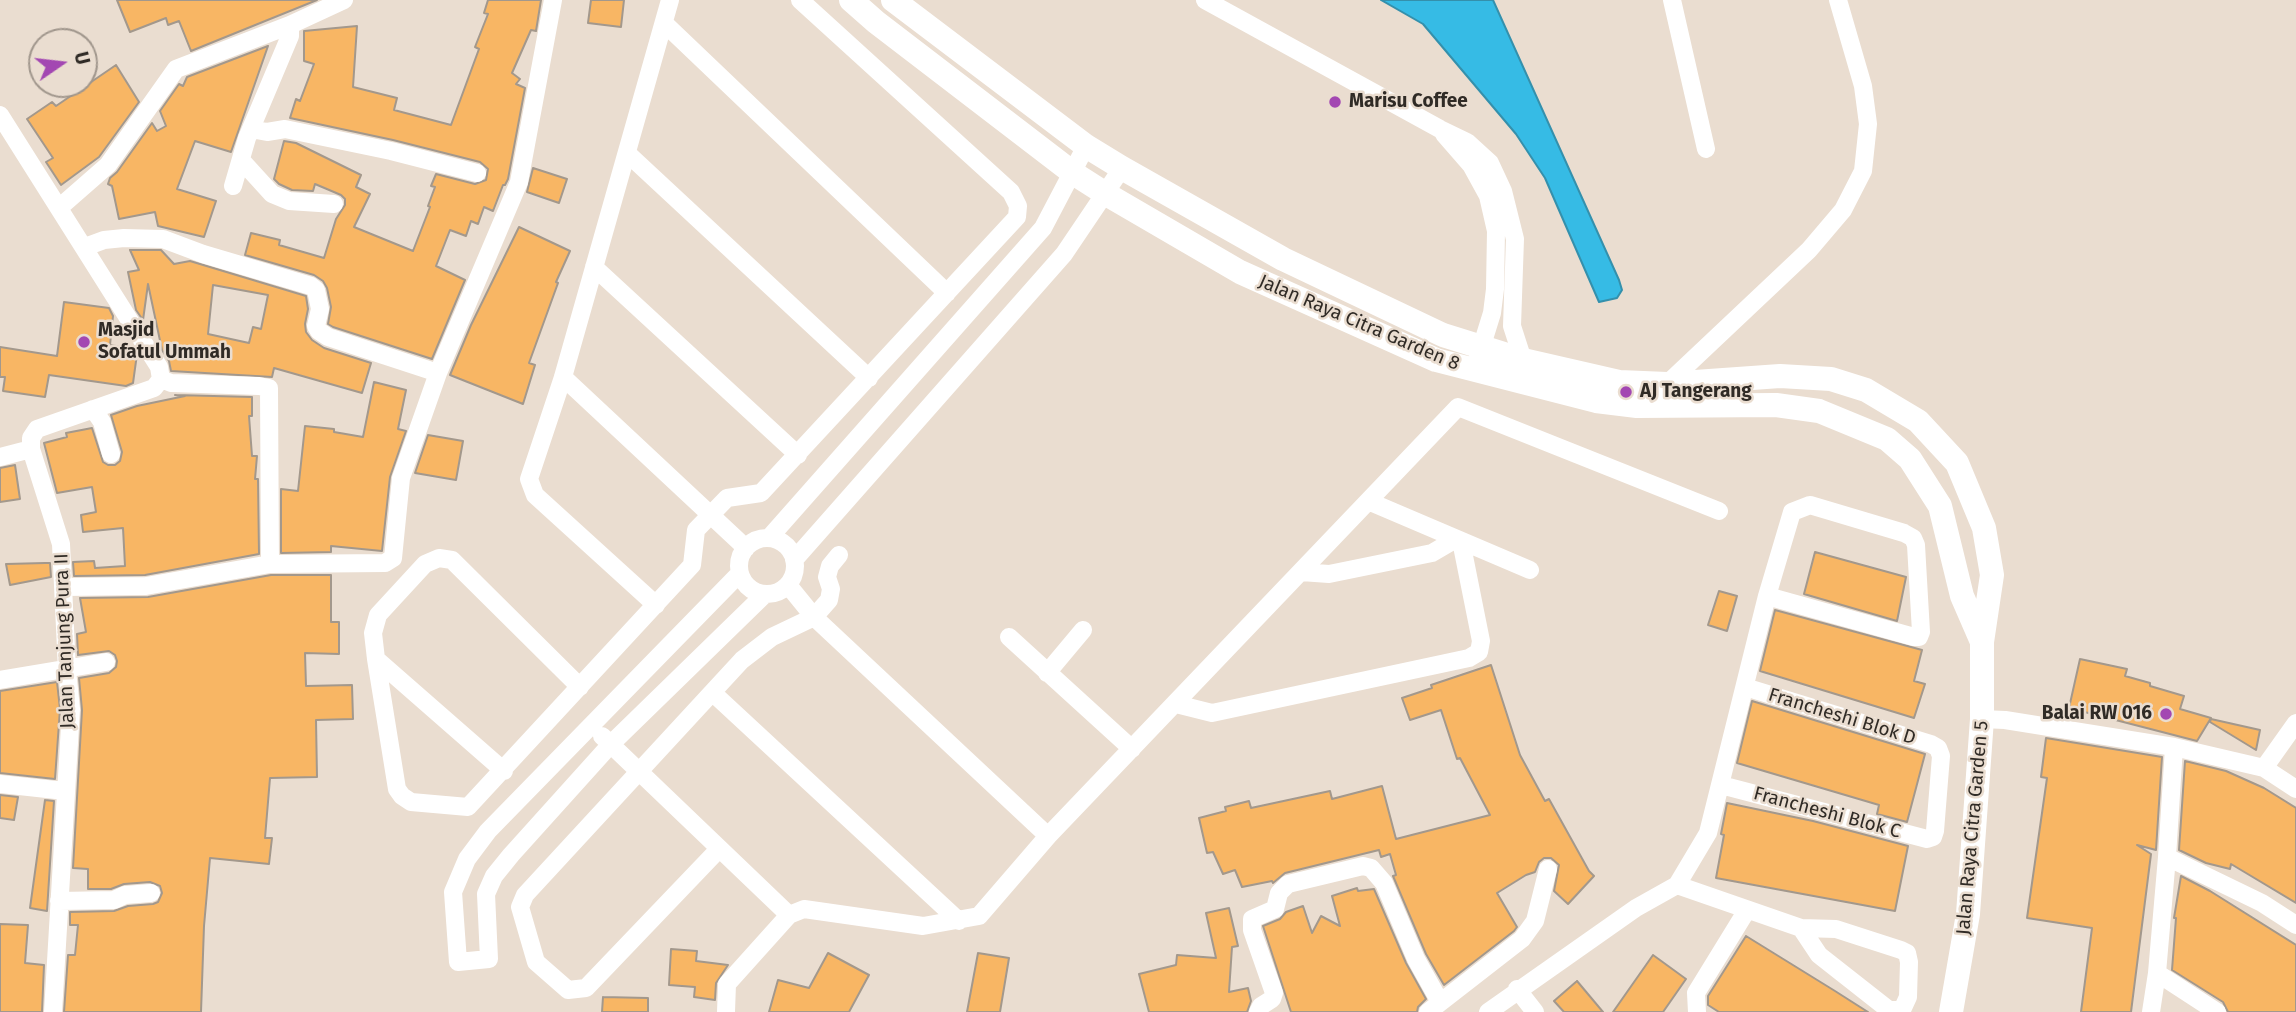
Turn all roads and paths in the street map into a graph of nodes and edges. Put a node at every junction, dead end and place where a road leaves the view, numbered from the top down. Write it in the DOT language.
graph roads {
  1 [pos="344,0"];
  2 [pos="553,0"];
  3 [pos="670,0"];
  4 [pos="800,0"];
  5 [pos="851,0"];
  6 [pos="893,0"];
  7 [pos="1205,0"];
  8 [pos="1672,0"];
  9 [pos="1838,0"];
  10 [pos="664,23"];
  11 [pos="290,25"];
  12 [pos="0,115"];
  13 [pos="251,128"];
  14 [pos="1440,129"];
  15 [pos="1086,146"];
  16 [pos="1706,149"];
  17 [pos="627,153"];
  18 [pos="242,161"];
  19 [pos="1122,168"];
  20 [pos="477,173"];
  21 [pos="1073,173"];
  22 [pos="233,186"];
  23 [pos="1106,194"];
  24 [pos="334,204"];
  25 [pos="60,207"];
  26 [pos="85,247"];
  27 [pos="594,267"];
  28 [pos="947,293"];
  29 [pos="1478,359"];
  30 [pos="1523,360"];
  31 [pos="438,373"];
  32 [pos="563,377"];
  33 [pos="869,378"];
  34 [pos="161,379"];
  35 [pos="1665,395"];
  36 [pos="93,409"];
  37 [pos="31,449"];
  38 [pos="111,454"];
  39 [pos="798,455"];
  40 [pos="0,457"];
  41 [pos="1368,501"];
  42 [pos="1719,511"];
  43 [pos="711,515"];
  44 [pos="769,538"];
  45 [pos="1458,540"];
  46 [pos="746,548"];
  47 [pos="839,555"];
  48 [pos="794,560"];
  49 [pos="270,564"];
  50 [pos="1530,570"];
  51 [pos="1301,572"];
  52 [pos="740,573"];
  53 [pos="788,585"];
  54 [pos="64,587"];
  55 [pos="765,594"];
  56 [pos="1767,596"];
  57 [pos="656,604"];
  58 [pos="814,617"];
  59 [pos="1083,630"];
  60 [pos="1009,637"];
  61 [pos="1982,642"];
  62 [pos="376,659"];
  63 [pos="106,662"];
  64 [pos="67,670"];
  65 [pos="1047,673"];
  66 [pos="0,680"];
  67 [pos="580,687"];
  68 [pos="1745,687"];
  69 [pos="713,692"];
  70 [pos="1176,704"];
  71 [pos="1982,719"];
  72 [pos="2296,723"];
  73 [pos="592,725"];
  74 [pos="611,744"];
  75 [pos="2174,747"];
  76 [pos="1132,749"];
  77 [pos="2264,768"];
  78 [pos="504,771"];
  79 [pos="639,773"];
  80 [pos="0,783"];
  81 [pos="1721,785"];
  82 [pos="2296,789"];
  83 [pos="65,791"];
  84 [pos="1048,836"];
  85 [pos="1933,837"];
  86 [pos="719,849"];
  87 [pos="2167,857"];
  88 [pos="1548,869"];
  89 [pos="1676,885"];
  90 [pos="151,893"];
  91 [pos="59,901"];
  92 [pos="1747,910"];
  93 [pos="789,915"];
  94 [pos="958,921"];
  95 [pos="2296,926"];
  96 [pos="1801,928"];
  97 [pos="2157,973"];
  98 [pos="1517,989"];
  99 [pos="1434,1007"];
  100 [pos="1494,1010"];
  101 [pos="1902,1011"];
  102 [pos="53,1012"];
  103 [pos="726,1012"];
  104 [pos="1258,1012"];
  105 [pos="1535,1012"];
  106 [pos="1697,1012"];
  107 [pos="1951,1012"];
  108 [pos="2151,1012"];
  109 [pos="2217,1012"];
  1 -- 11 [label="street"];
  2 -- 31 [label="street"];
  3 -- 10 [label="street"];
  4 -- 28 [label="street"];
  5 -- 21 [label="street, Jalan Raya Citra Garden 8"];
  6 -- 15 [label="street, Jalan Raya Citra Garden 8"];
  7 -- 14 [label="street"];
  8 -- 16 [label="street"];
  9 -- 35 [label="street"];
  10 -- 17 [label="street"];
  10 -- 28 [label="street"];
  11 -- 13 [label="street"];
  11 -- 25 [label="street"];
  12 -- 25 [label="street"];
  13 -- 18 [label="street"];
  13 -- 20 [label="street"];
  14 -- 29 [label="street"];
  14 -- 30 [label="street"];
  15 -- 19 [label="street, Jalan Raya Citra Garden 8"];
  15 -- 21 [label="street"];
  17 -- 27 [label="street"];
  17 -- 33 [label="street"];
  18 -- 22 [label="street"];
  18 -- 24 [label="street"];
  19 -- 23 [label="street"];
  19 -- 29 [label="street, Jalan Raya Citra Garden 8"];
  21 -- 23 [label="street, Jalan Raya Citra Garden 8"];
  21 -- 44 [label="street"];
  23 -- 29 [label="street, Jalan Raya Citra Garden 8"];
  23 -- 48 [label="street"];
  25 -- 26 [label="street"];
  26 -- 31 [label="street"];
  26 -- 34 [label="street"];
  27 -- 32 [label="street"];
  27 -- 39 [label="street"];
  28 -- 33 [label="street"];
  29 -- 30 [label="street, Jalan Raya Citra Garden 8"];
  29 -- 35 [label="street, Jalan Raya Citra Garden 8"];
  30 -- 35 [label="street, Jalan Raya Citra Garden 8"];
  31 -- 49 [label="street"];
  32 -- 43 [label="street"];
  32 -- 57 [label="street"];
  33 -- 39 [label="street"];
  34 -- 36 [label="street"];
  34 -- 49 [label="street"];
  35 -- 61 [label="street, Jalan Raya Citra Garden 8"];
  35 -- 61 [label="street, Jalan Raya Citra Garden 8"];
  36 -- 37 [label="street"];
  36 -- 38 [label="street"];
  37 -- 40 [label="street"];
  37 -- 54 [label="street, Jalan Tanjung Pura II"];
  39 -- 43 [label="street"];
  41 -- 42 [label="street"];
  41 -- 45 [label="street"];
  41 -- 51 [label="street"];
  43 -- 46 [label="street"];
  43 -- 57 [label="street"];
  44 -- 46 [label="street"];
  44 -- 48 [label="street"];
  45 -- 50 [label="street"];
  45 -- 51 [label="street"];
  45 -- 70 [label="street"];
  46 -- 52 [label="street"];
  47 -- 58 [label="street"];
  48 -- 53 [label="street"];
  49 -- 54 [label="street"];
  51 -- 70 [label="street"];
  52 -- 55 [label="street"];
  52 -- 73 [label="street"];
  53 -- 55 [label="street"];
  53 -- 58 [label="street"];
  54 -- 64 [label="street, Jalan Tanjung Pura II"];
  55 -- 74 [label="street"];
  56 -- 56 [label="street"];
  56 -- 68 [label="street"];
  57 -- 67 [label="street"];
  58 -- 69 [label="street"];
  58 -- 84 [label="street"];
  59 -- 65 [label="street"];
  60 -- 65 [label="street"];
  61 -- 71 [label="street, Jalan Raya Citra Garden 5"];
  62 -- 67 [label="street"];
  62 -- 78 [label="street"];
  62 -- 78 [label="street"];
  63 -- 64 [label="street"];
  64 -- 66 [label="street"];
  64 -- 83 [label="street, Jalan Tanjung Pura II"];
  65 -- 76 [label="street"];
  67 -- 78 [label="street"];
  68 -- 81 [label="street"];
  68 -- 85 [label="street, Francheshi Blok D"];
  69 -- 79 [label="street"];
  69 -- 94 [label="street"];
  70 -- 76 [label="street"];
  71 -- 75 [label="street"];
  71 -- 107 [label="street, Jalan Raya Citra Garden 5"];
  72 -- 77 [label="street"];
  73 -- 74 [label="street"];
  73 -- 74 [label="street"];
  74 -- 79 [label="street"];
  75 -- 77 [label="street"];
  75 -- 87 [label="street"];
  76 -- 84 [label="street"];
  77 -- 82 [label="street"];
  79 -- 86 [label="street"];
  79 -- 86 [label="street"];
  80 -- 83 [label="street"];
  81 -- 85 [label="street, Francheshi Blok C"];
  81 -- 89 [label="street"];
  83 -- 91 [label="street, Jalan Tanjung Pura II"];
  84 -- 94 [label="street"];
  86 -- 93 [label="street"];
  87 -- 95 [label="street"];
  87 -- 97 [label="street"];
  88 -- 99 [label="street"];
  89 -- 92 [label="street"];
  89 -- 98 [label="street"];
  90 -- 91 [label="street"];
  91 -- 102 [label="street, Jalan Tanjung Pura II"];
  92 -- 96 [label="street"];
  92 -- 106 [label="street"];
  93 -- 94 [label="street"];
  93 -- 103 [label="street"];
  96 -- 101 [label="street"];
  96 -- 101 [label="street"];
  97 -- 108 [label="street"];
  97 -- 109 [label="street"];
  98 -- 100 [label="street"];
  98 -- 105 [label="street"];
  99 -- 104 [label="street"];
}
